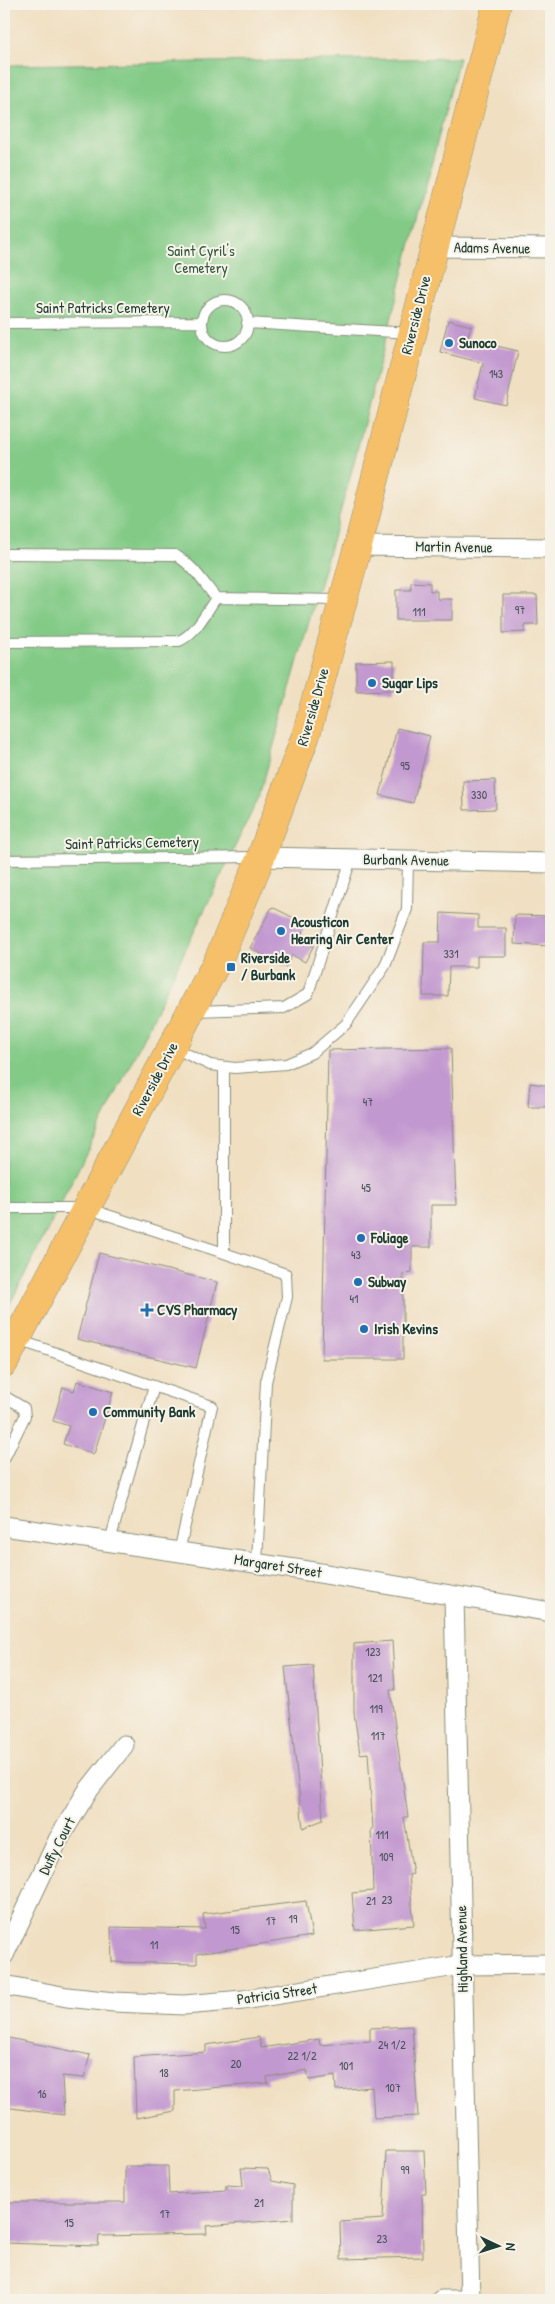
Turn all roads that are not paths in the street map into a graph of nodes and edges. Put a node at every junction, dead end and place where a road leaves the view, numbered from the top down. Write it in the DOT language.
graph roads {
  1 [pos="497,4"];
  2 [pos="433,247"];
  3 [pos="551,248"];
  4 [pos="202,322"];
  5 [pos="4,323"];
  6 [pos="247,323"];
  7 [pos="411,333"];
  8 [pos="358,546"];
  9 [pos="551,548"];
  10 [pos="4,554"];
  11 [pos="216,598"];
  12 [pos="343,600"];
  13 [pos="4,642"];
  14 [pos="261,857"];
  15 [pos="351,859"];
  16 [pos="4,860"];
  17 [pos="408,860"];
  18 [pos="551,863"];
  19 [pos="191,1011"];
  20 [pos="171,1047"];
  21 [pos="224,1067"];
  22 [pos="4,1208"];
  23 [pos="86,1208"];
  24 [pos="224,1253"];
  25 [pos="10,1351"];
  26 [pos="154,1386"];
  27 [pos="4,1396"];
  28 [pos="4,1459"];
  29 [pos="4,1526"];
  30 [pos="110,1541"];
  31 [pos="179,1552"];
  32 [pos="256,1563"];
  33 [pos="454,1597"];
  34 [pos="551,1612"];
  35 [pos="124,1745"];
  36 [pos="4,1955"];
  37 [pos="551,1964"];
  38 [pos="462,1965"];
  39 [pos="4,1985"];
  40 [pos="441,2300"];
  41 [pos="470,2300"];
  1 -- 2 [label="main road, Riverside Drive"];
  2 -- 3 [label="street, Adams Avenue"];
  2 -- 7 [label="main road, Riverside Drive"];
  4 -- 5 [label="lane, Saint Patricks Cemetery"];
  4 -- 6 [label="lane"];
  4 -- 6 [label="lane"];
  6 -- 7 [label="lane"];
  7 -- 8 [label="main road, Riverside Drive"];
  8 -- 9 [label="street, Martin Avenue"];
  8 -- 12 [label="main road, Riverside Drive"];
  10 -- 11 [label="lane"];
  11 -- 12 [label="lane"];
  11 -- 13 [label="lane"];
  12 -- 14 [label="main road, Riverside Drive"];
  14 -- 15 [label="street, Burbank Avenue"];
  14 -- 16 [label="lane, Saint Patricks Cemetery"];
  14 -- 19 [label="main road, Riverside Drive"];
  15 -- 17 [label="street, Burbank Avenue"];
  15 -- 19 [label="lane"];
  17 -- 18 [label="street, Burbank Avenue"];
  17 -- 21 [label="lane"];
  19 -- 20 [label="main road, Riverside Drive"];
  20 -- 21 [label="lane"];
  20 -- 23 [label="main road, Riverside Drive"];
  21 -- 24 [label="lane"];
  22 -- 23 [label="lane"];
  23 -- 24 [label="lane"];
  23 -- 25 [label="main road, Riverside Drive"];
  24 -- 32 [label="lane"];
  25 -- 26 [label="lane"];
  26 -- 30 [label="lane"];
  26 -- 31 [label="lane"];
  27 -- 28 [label="lane"];
  29 -- 30 [label="street, Margaret Street"];
  30 -- 31 [label="street, Margaret Street"];
  31 -- 32 [label="street, Margaret Street"];
  32 -- 33 [label="street, Margaret Street"];
  33 -- 34 [label="street, Margaret Street"];
  33 -- 38 [label="street, Highland Avenue"];
  35 -- 36 [label="street, Duffy Court"];
  37 -- 38 [label="street, Patricia Street"];
  38 -- 39 [label="street, Patricia Street"];
  38 -- 41 [label="street, Highland Avenue"];
  40 -- 41 [label="street"];
}
